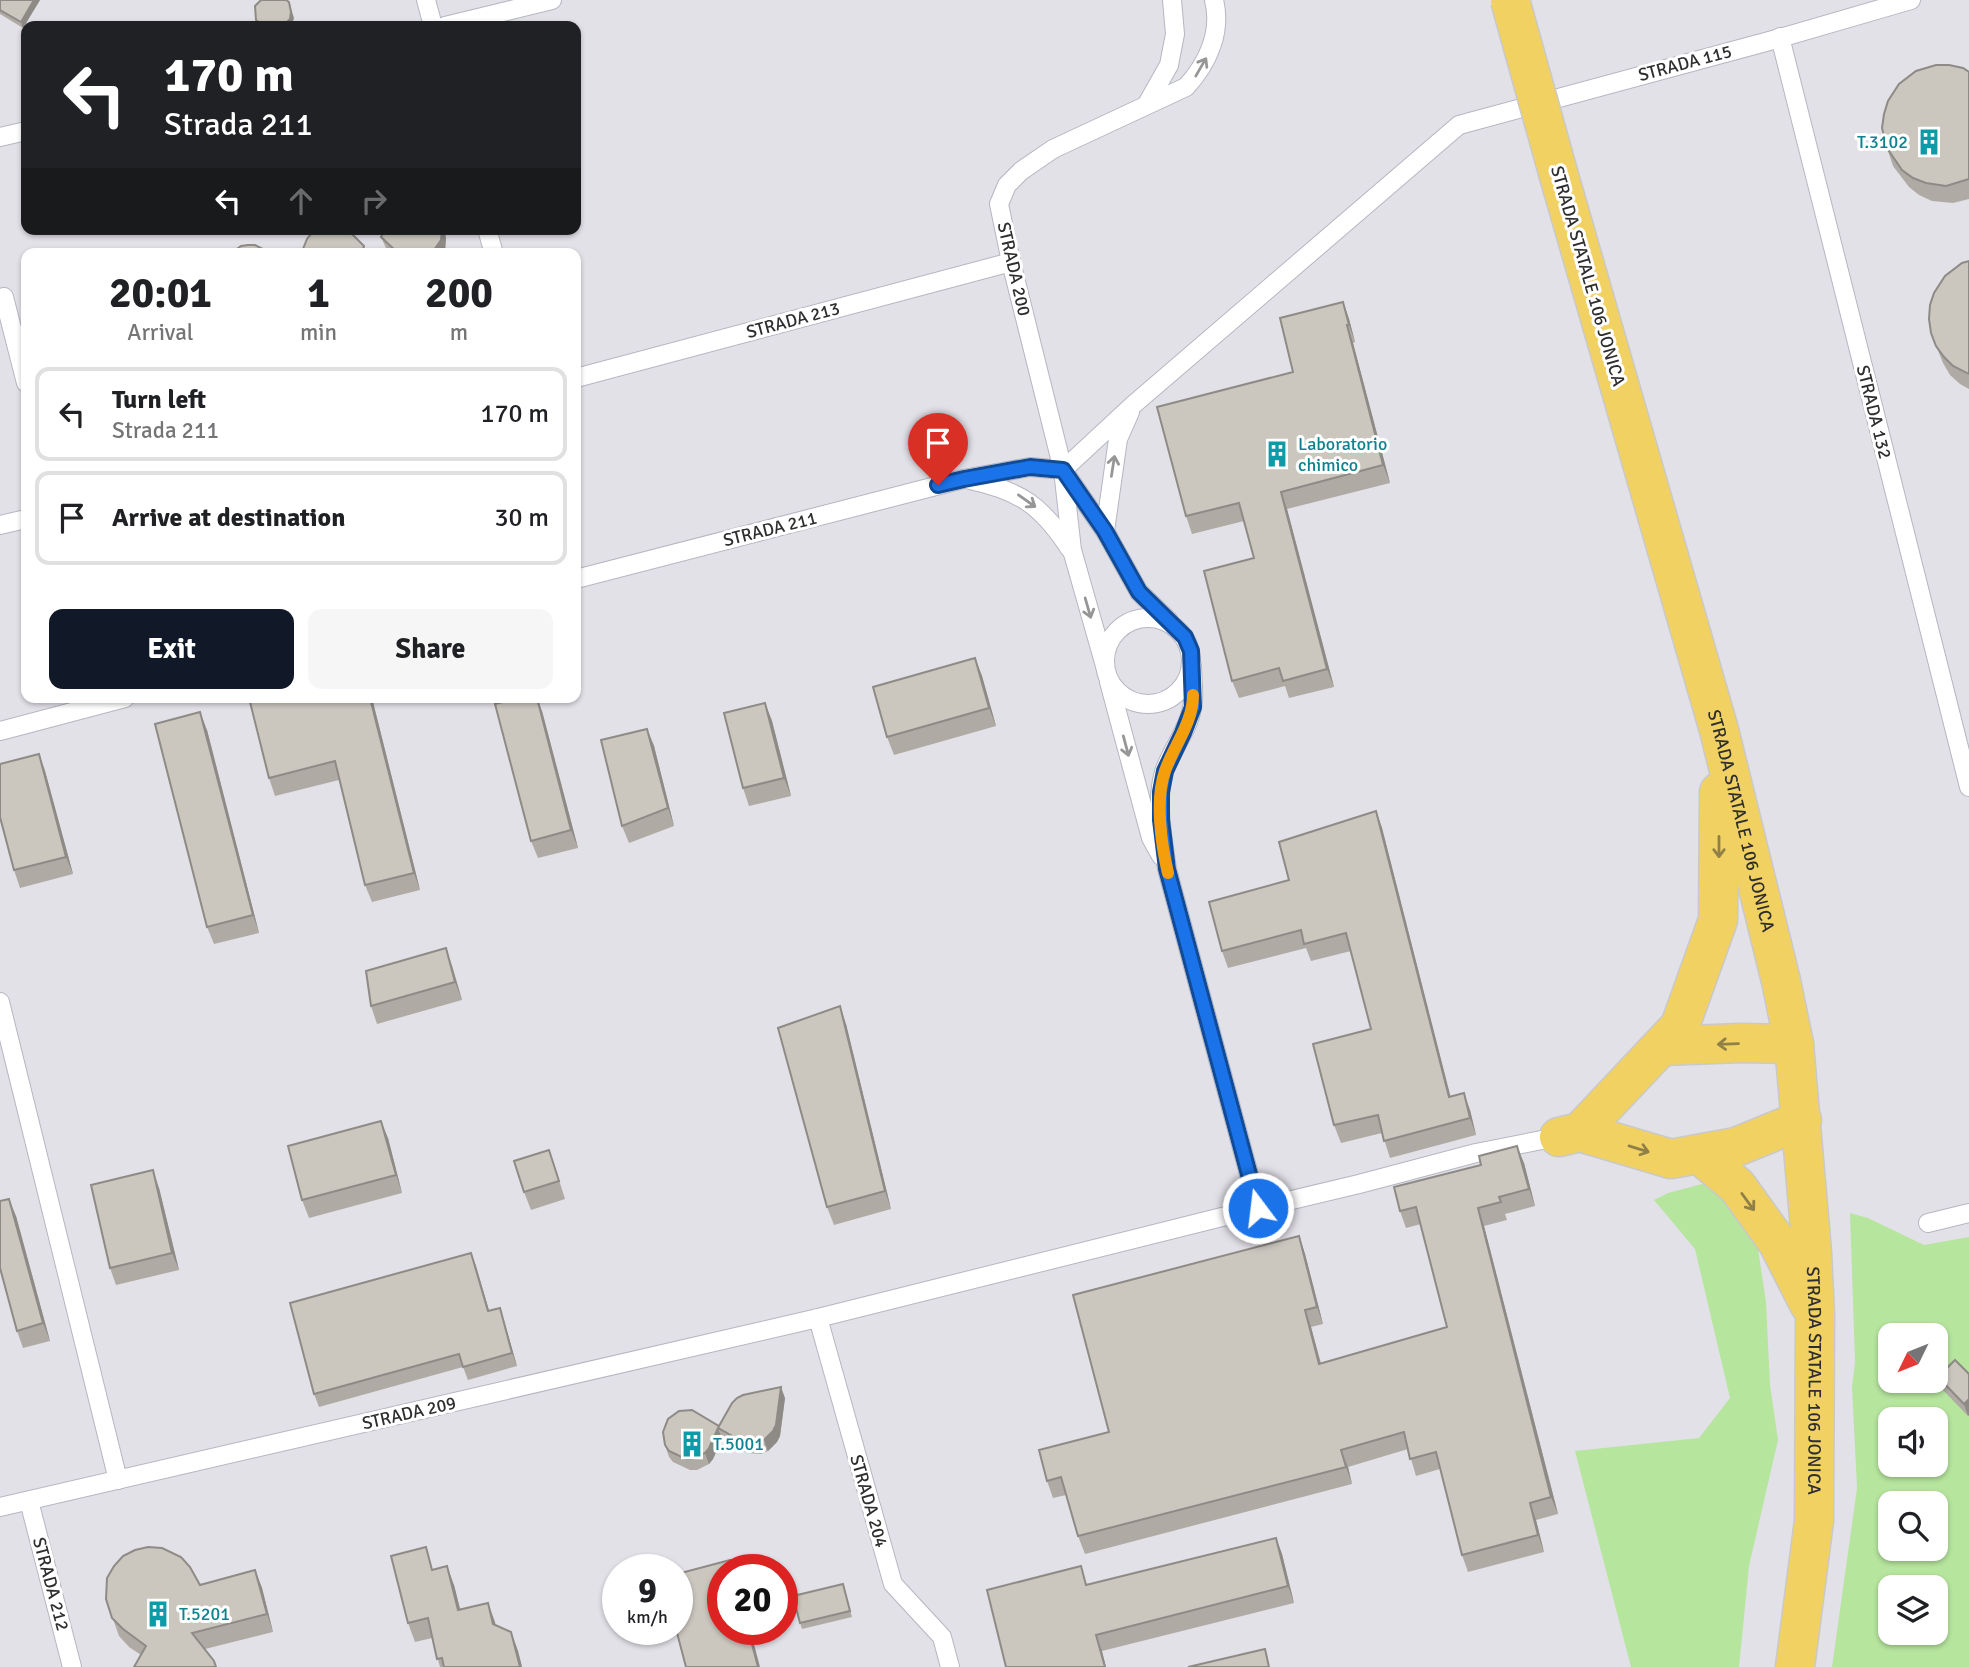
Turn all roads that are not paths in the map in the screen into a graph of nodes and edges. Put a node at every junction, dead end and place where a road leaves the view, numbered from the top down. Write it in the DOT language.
graph roads {
  1 [pos="426,0"];
  2 [pos="552,0"];
  3 [pos="1172,0"];
  4 [pos="1214,0"];
  5 [pos="1510,0"];
  6 [pos="1911,0"];
  7 [pos="432,21"];
  8 [pos="466,21"];
  9 [pos="1780,37"];
  10 [pos="1147,104"];
  11 [pos="21,132"];
  12 [pos="0,137"];
  13 [pos="1011,262"];
  14 [pos="4,297"];
  15 [pos="21,363"];
  16 [pos="581,377"];
  17 [pos="1133,405"];
  18 [pos="1063,470"];
  19 [pos="964,479"];
  20 [pos="21,520"];
  21 [pos="0,525"];
  22 [pos="1105,531"];
  23 [pos="1072,550"];
  24 [pos="581,572"];
  25 [pos="1175,626"];
  26 [pos="1192,665"];
  27 [pos="1107,673"];
  28 [pos="106,703"];
  29 [pos="1719,730"];
  30 [pos="0,731"];
  31 [pos="1969,788"];
  32 [pos="1167,869"];
  33 [pos="0,1002"];
  34 [pos="1794,1044"];
  35 [pos="1662,1046"];
  36 [pos="1801,1119"];
  37 [pos="1569,1135"];
  38 [pos="1700,1155"];
  39 [pos="1258,1208"];
  40 [pos="1969,1213"];
  41 [pos="1928,1223"];
  42 [pos="1815,1315"];
  43 [pos="818,1318"];
  44 [pos="118,1480"];
  45 [pos="29,1501"];
  46 [pos="0,1507"];
  47 [pos="72,1667"];
  48 [pos="950,1667"];
  49 [pos="1795,1667"];
  1 -- 7 [label="lane"];
  2 -- 8 [label="lane"];
  3 -- 10 [label="lane"];
  10 -- 4 [label="lane, STRADA 200, one-way"];
  5 -- 29 [label="main road, STRADA STATALE 106 JONICA, bridge"];
  6 -- 9 [label="lane, STRADA 115"];
  9 -- 17 [label="lane, STRADA 115"];
  9 -- 31 [label="lane, STRADA 132"];
  10 -- 13 [label="lane, STRADA 200"];
  11 -- 12 [label="lane"];
  13 -- 16 [label="lane, STRADA 213"];
  13 -- 18 [label="lane, STRADA 200"];
  14 -- 15 [label="lane"];
  17 -- 18 [label="lane"];
  22 -- 17 [label="lane, one-way"];
  18 -- 19 [label="lane, STRADA 211"];
  18 -- 22 [label="lane"];
  18 -- 23 [label="lane"];
  19 -- 23 [label="lane, STRADA 211, one-way"];
  19 -- 24 [label="lane, STRADA 211"];
  20 -- 21 [label="lane"];
  22 -- 25 [label="lane"];
  23 -- 27 [label="lane, one-way"];
  25 -- 26 [label="lane"];
  25 -- 27 [label="lane"];
  26 -- 27 [label="lane"];
  26 -- 32 [label="lane"];
  27 -- 32 [label="lane, one-way"];
  28 -- 30 [label="lane"];
  29 -- 34 [label="main road, STRADA STATALE 106 JONICA"];
  29 -- 35 [label="main road, one-way"];
  32 -- 39 [label="lane"];
  33 -- 44 [label="lane"];
  34 -- 35 [label="main road, one-way"];
  34 -- 36 [label="main road, STRADA STATALE 106 JONICA"];
  35 -- 37 [label="main road"];
  36 -- 38 [label="main road"];
  36 -- 42 [label="main road, STRADA STATALE 106 JONICA"];
  37 -- 38 [label="main road, one-way"];
  37 -- 39 [label="lane, STRADA 209"];
  38 -- 42 [label="main road, one-way"];
  39 -- 43 [label="lane, STRADA 209"];
  40 -- 41 [label="lane"];
  42 -- 49 [label="main road, STRADA STATALE 106 JONICA"];
  43 -- 44 [label="lane, STRADA 209"];
  43 -- 48 [label="lane, STRADA 204"];
  44 -- 45 [label="lane, STRADA 209"];
  45 -- 46 [label="lane, STRADA 209"];
  45 -- 47 [label="lane, STRADA 212"];
}
